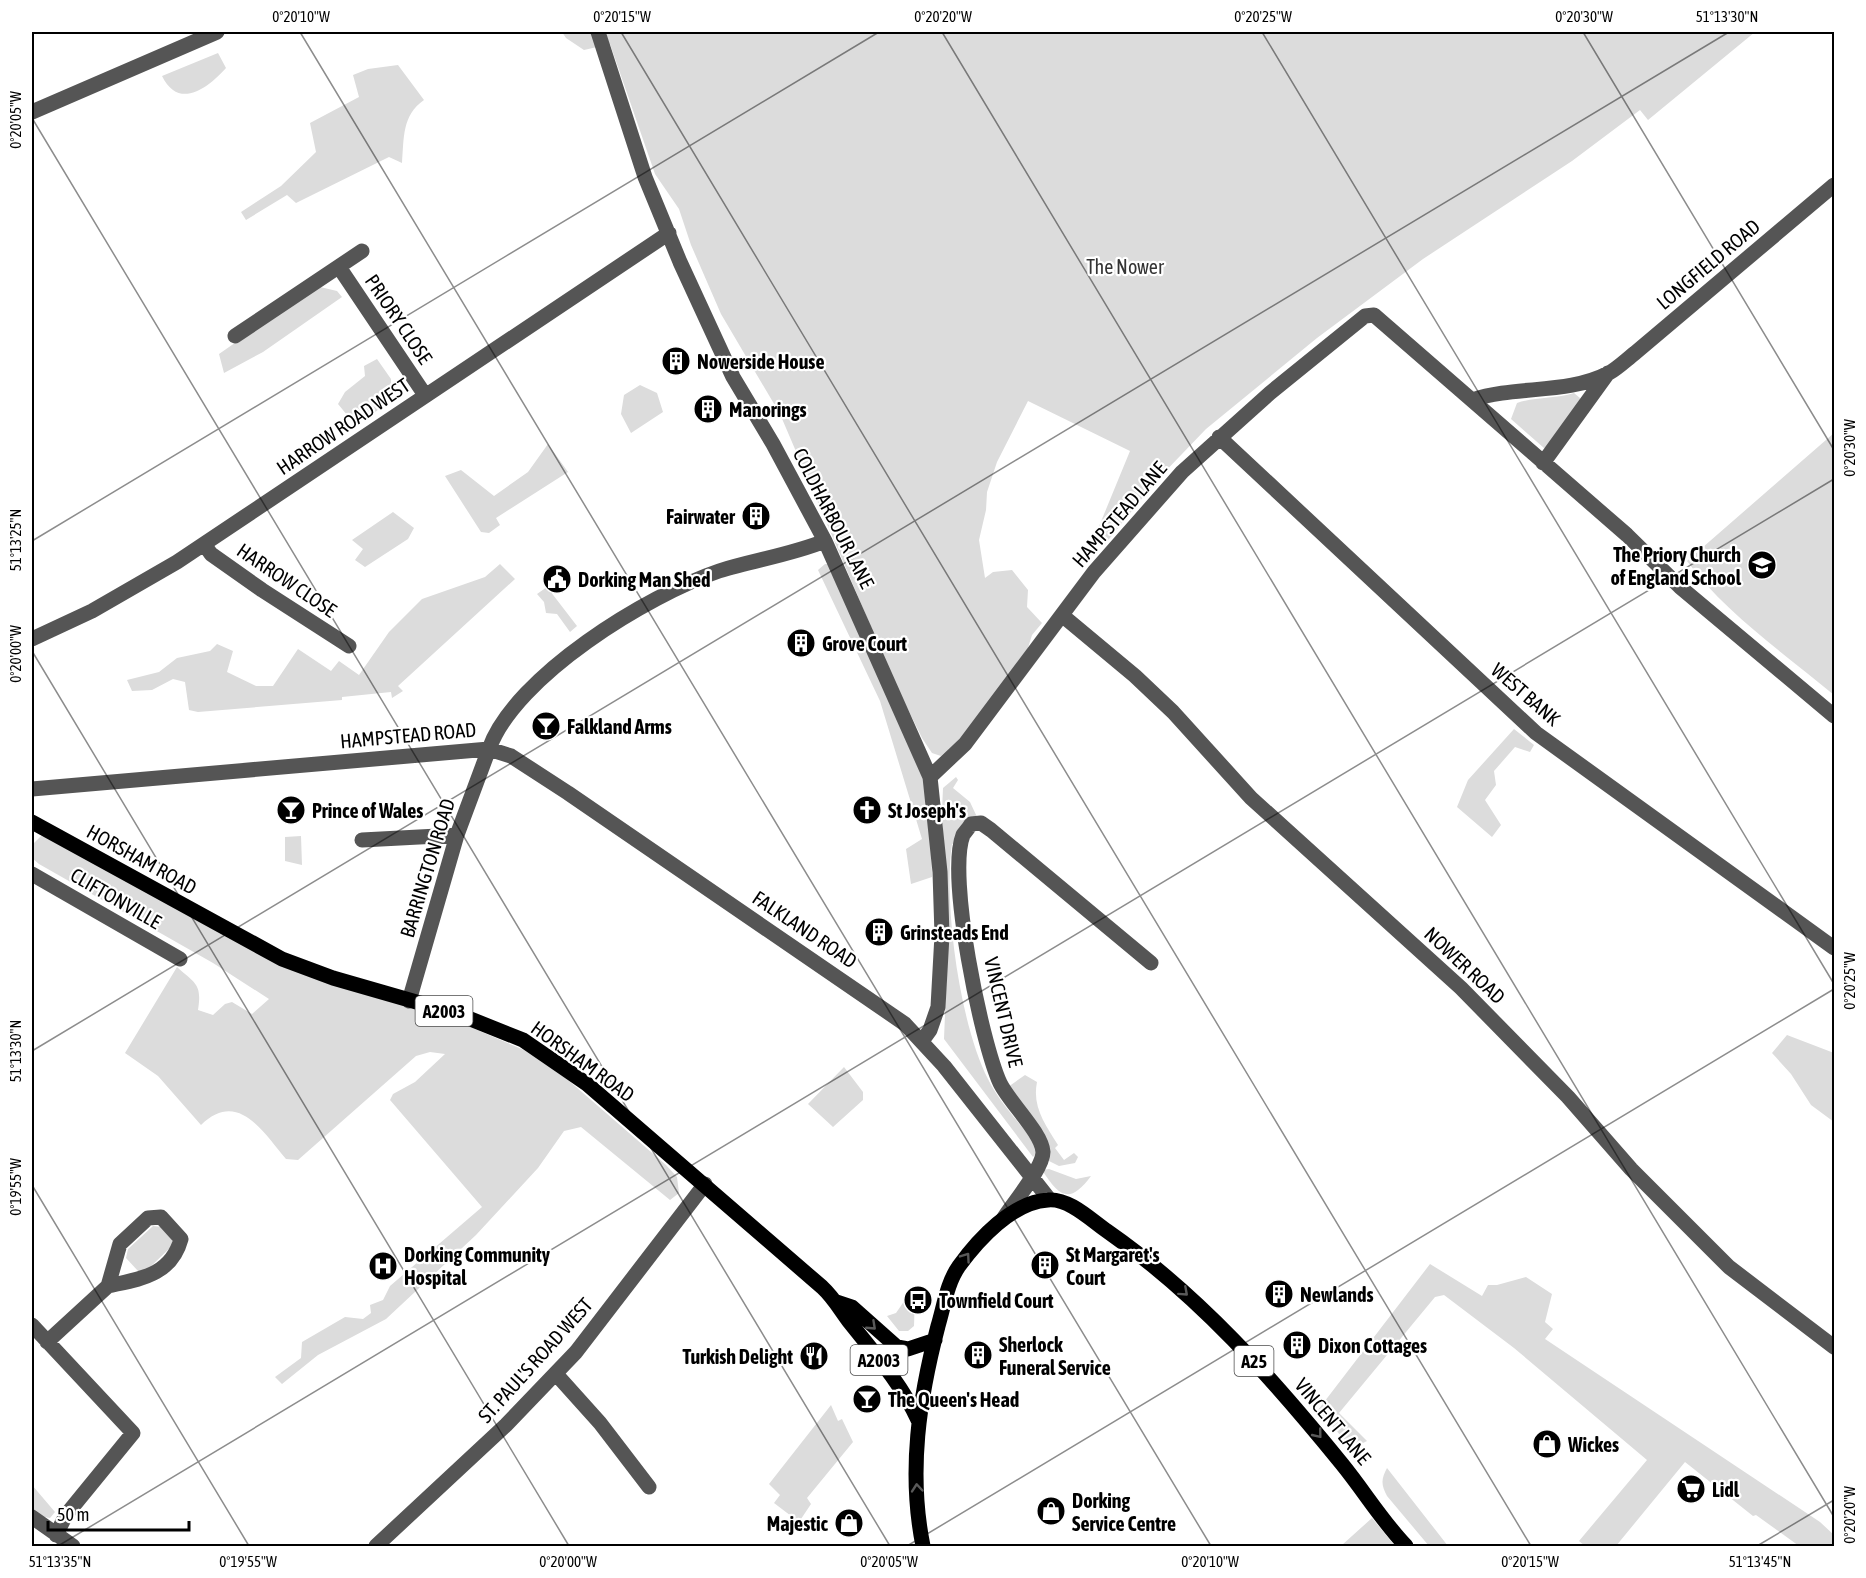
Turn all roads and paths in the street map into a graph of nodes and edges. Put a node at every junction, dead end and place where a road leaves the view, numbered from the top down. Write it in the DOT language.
graph roads {
  1 [pos="217,32"];
  2 [pos="598,32"];
  3 [pos="32,112"];
  4 [pos="1834,185"];
  5 [pos="669,233"];
  6 [pos="362,251"];
  7 [pos="339,267"];
  8 [pos="235,336"];
  9 [pos="1608,373"];
  10 [pos="425,395"];
  11 [pos="1472,400"];
  12 [pos="1219,437"];
  13 [pos="1543,463"];
  14 [pos="825,541"];
  15 [pos="204,544"];
  16 [pos="1063,616"];
  17 [pos="32,639"];
  18 [pos="349,646"];
  19 [pos="1834,716"];
  20 [pos="489,749"];
  21 [pos="930,777"];
  22 [pos="32,789"];
  23 [pos="32,822"];
  24 [pos="457,835"];
  25 [pos="362,840"];
  26 [pos="32,874"];
  27 [pos="1834,948"];
  28 [pos="180,959"];
  29 [pos="1151,963"];
  30 [pos="409,1001"];
  31 [pos="922,1041"];
  32 [pos="1032,1176"];
  33 [pos="705,1184"];
  34 [pos="1049,1199"];
  35 [pos="1003,1219"];
  36 [pos="108,1286"];
  37 [pos="837,1302"];
  38 [pos="32,1325"];
  39 [pos="935,1340"];
  40 [pos="47,1342"];
  41 [pos="1834,1347"];
  42 [pos="556,1374"];
  43 [pos="918,1420"];
  44 [pos="649,1487"];
  45 [pos="32,1517"];
  46 [pos="56,1535"];
  47 [pos="74,1546"];
  48 [pos="376,1546"];
  49 [pos="923,1546"];
  50 [pos="1406,1546"];
  1 -- 3 [label="street"];
  2 -- 5 [label="street, COLDHARBOUR LANE"];
  4 -- 9 [label="street, LONGFIELD ROAD"];
  5 -- 10 [label="street, HARROW ROAD WEST"];
  5 -- 14 [label="street, COLDHARBOUR LANE"];
  6 -- 7 [label="street, PRIORY CLOSE"];
  7 -- 8 [label="street, PRIORY CLOSE"];
  7 -- 10 [label="street, PRIORY CLOSE"];
  9 -- 11 [label="street, LONGFIELD ROAD"];
  9 -- 13 [label="street, LONGFIELD ROAD"];
  10 -- 15 [label="street, HARROW ROAD WEST"];
  11 -- 12 [label="street, HAMPSTEAD LANE"];
  11 -- 13 [label="street"];
  12 -- 16 [label="street, HAMPSTEAD LANE"];
  12 -- 27 [label="street, WEST BANK"];
  13 -- 19 [label="street"];
  14 -- 20 [label="street, HAMPSTEAD ROAD"];
  14 -- 21 [label="street, COLDHARBOUR LANE"];
  15 -- 17 [label="street, HARROW ROAD WEST"];
  15 -- 18 [label="street, HARROW CLOSE"];
  16 -- 21 [label="street, HAMPSTEAD LANE"];
  16 -- 41 [label="street, NOWER ROAD"];
  20 -- 22 [label="street, HAMPSTEAD ROAD"];
  20 -- 24 [label="street, BARRINGTON ROAD"];
  20 -- 31 [label="street, FALKLAND ROAD"];
  21 -- 31 [label="street, COLDHARBOUR LANE"];
  23 -- 30 [label="main road, HORSHAM ROAD / A2003"];
  24 -- 25 [label="street"];
  24 -- 30 [label="street, BARRINGTON ROAD"];
  26 -- 28 [label="street, CLIFTONVILLE"];
  29 -- 32 [label="street, VINCENT DRIVE"];
  30 -- 33 [label="main road, HORSHAM ROAD / A2003"];
  31 -- 32 [label="street, FALKLAND ROAD"];
  32 -- 34 [label="street, FALKLAND ROAD"];
  32 -- 35 [label="street"];
  33 -- 37 [label="main road, HORSHAM ROAD / A2003"];
  33 -- 42 [label="street, ST. PAUL'S ROAD WEST"];
  34 -- 35 [label="main road"];
  34 -- 50 [label="main road, VINCENT LANE / A25, one-way"];
  39 -- 35 [label="main road, one-way"];
  36 -- 36 [label="street"];
  36 -- 40 [label="street"];
  37 -- 39 [label="main road, A2003, one-way"];
  37 -- 43 [label="main road, HORSHAM ROAD / A2003"];
  38 -- 40 [label="street"];
  39 -- 43 [label="main road"];
  40 -- 46 [label="street"];
  42 -- 44 [label="street"];
  42 -- 48 [label="street, ST. PAUL'S ROAD WEST"];
  49 -- 43 [label="main road, one-way"];
  45 -- 46 [label="street"];
  46 -- 47 [label="street"];
}
